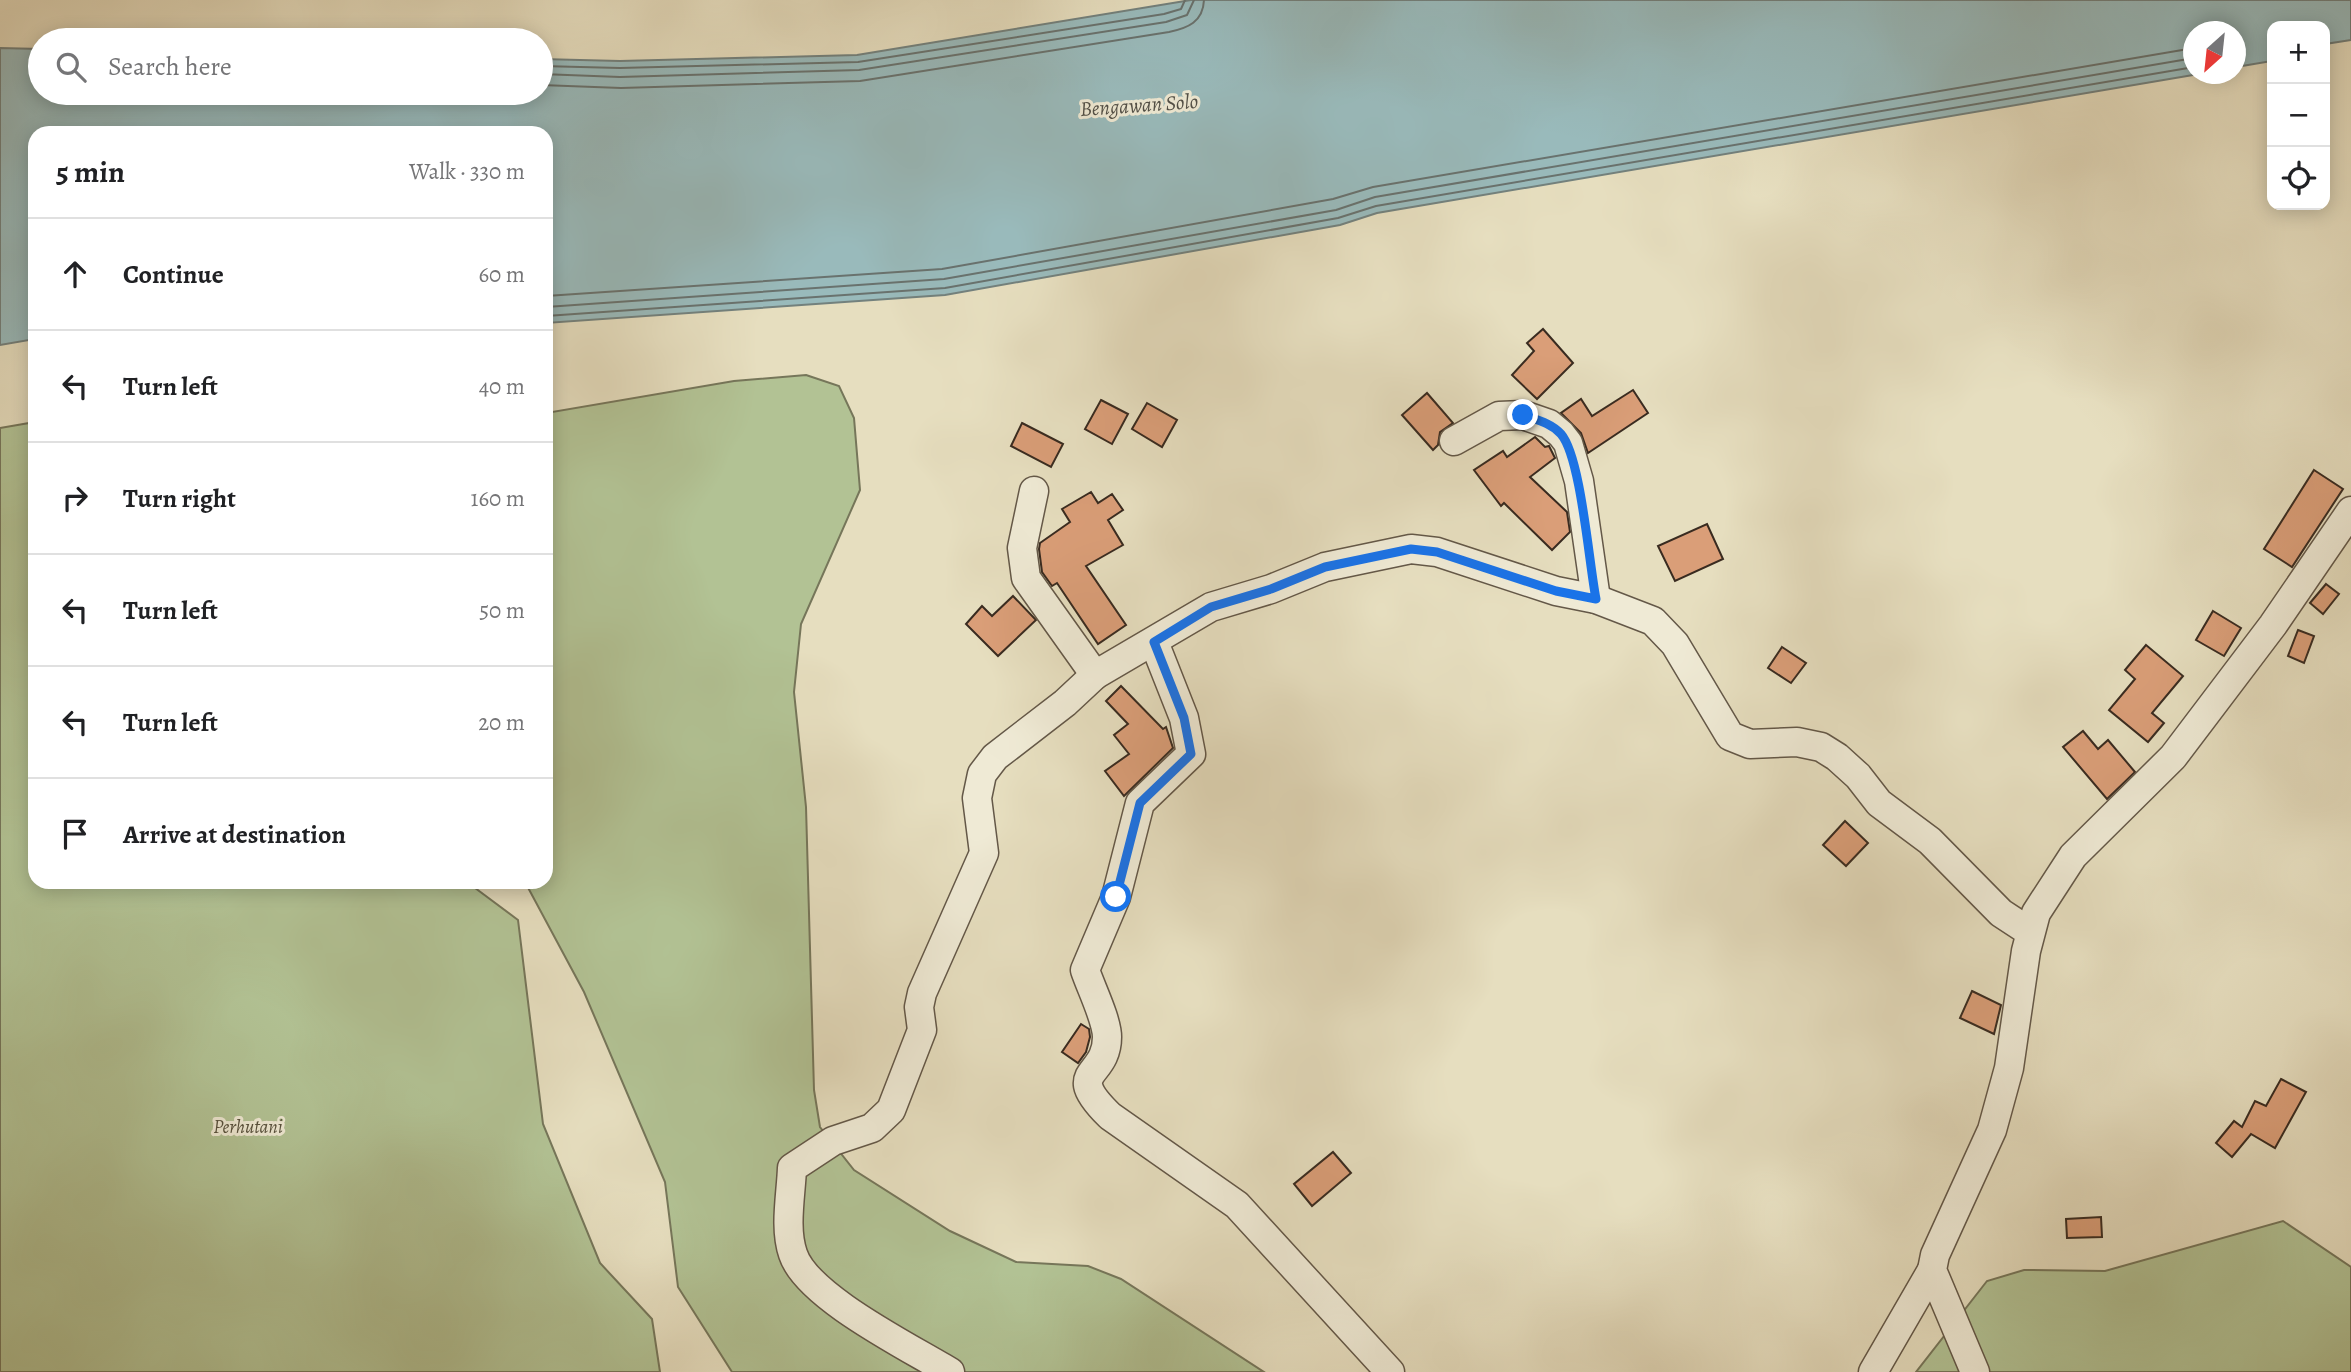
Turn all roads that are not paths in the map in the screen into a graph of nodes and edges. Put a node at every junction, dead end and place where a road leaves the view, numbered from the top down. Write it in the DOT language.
graph roads {
  1 [pos="1454,441"];
  2 [pos="1034,492"];
  3 [pos="2351,511"];
  4 [pos="1596,599"];
  5 [pos="1154,642"];
  6 [pos="1095,675"];
  7 [pos="2030,932"];
  8 [pos="1932,1270"];
  9 [pos="950,1372"];
  10 [pos="1390,1372"];
  11 [pos="1873,1372"];
  12 [pos="1975,1372"];
  1 -- 4 [label="street"];
  2 -- 6 [label="street"];
  3 -- 7 [label="street"];
  4 -- 5 [label="street"];
  4 -- 7 [label="street"];
  5 -- 6 [label="street"];
  5 -- 10 [label="street"];
  6 -- 9 [label="street"];
  7 -- 8 [label="street"];
  8 -- 11 [label="street"];
  8 -- 12 [label="street"];
}
